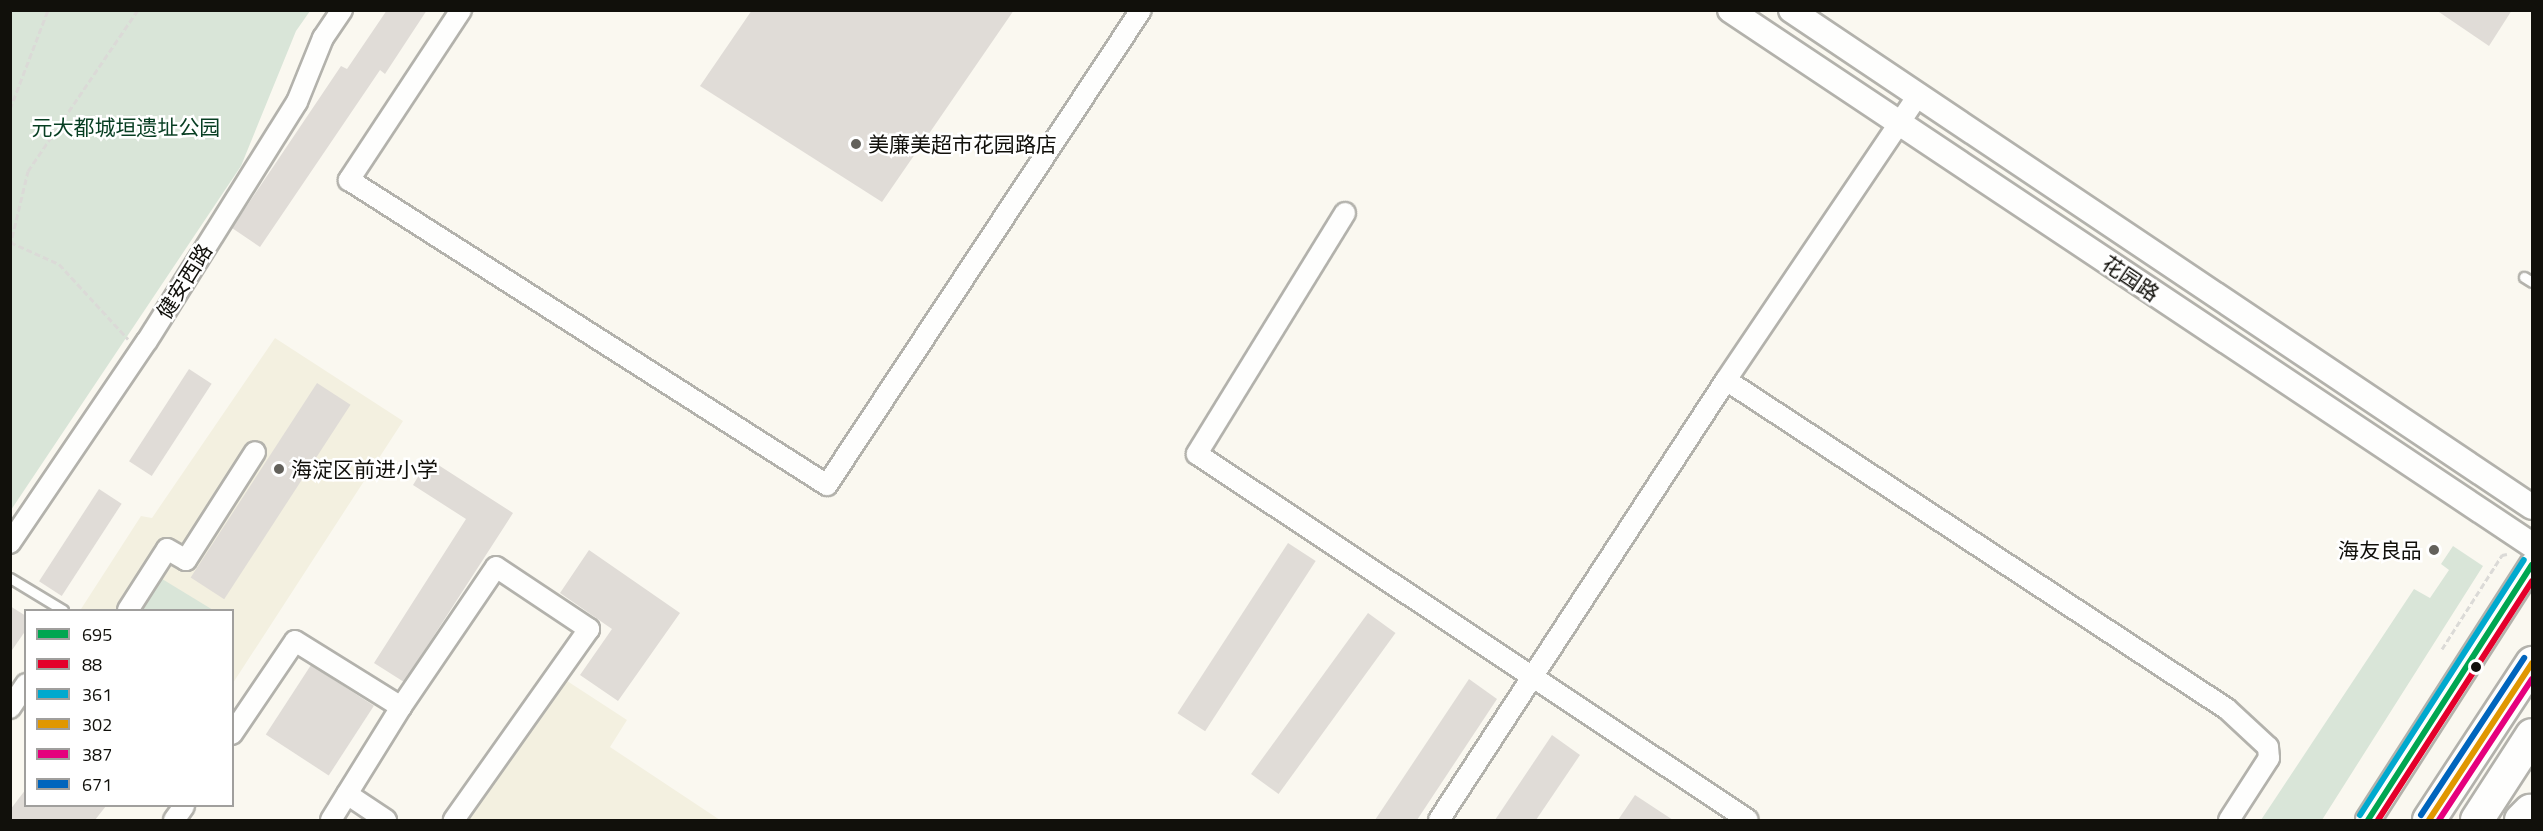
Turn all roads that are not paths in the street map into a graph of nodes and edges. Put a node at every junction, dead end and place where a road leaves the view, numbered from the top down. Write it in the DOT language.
graph roads {
  1 [pos="342,10"];
  2 [pos="461,10"];
  3 [pos="1141,10"];
  4 [pos="1730,10"];
  5 [pos="1791,10"];
  6 [pos="1919,94"];
  7 [pos="1899,123"];
  8 [pos="2068,195"];
  9 [pos="1345,213"];
  10 [pos="2050,223"];
  11 [pos="1726,380"];
  12 [pos="255,452"];
  13 [pos="2532,507"];
  14 [pos="10,543"];
  15 [pos="2526,554"];
  16 [pos="10,578"];
  17 [pos="61,609"];
  18 [pos="129,609"];
  19 [pos="2532,663"];
  20 [pos="1532,678"];
  21 [pos="24,687"];
  22 [pos="401,707"];
  23 [pos="10,708"];
  24 [pos="234,731"];
  25 [pos="2532,735"];
  26 [pos="347,794"];
  27 [pos="183,807"];
  28 [pos="174,820"];
  29 [pos="330,820"];
  30 [pos="386,820"];
  31 [pos="454,820"];
  32 [pos="1439,820"];
  33 [pos="1748,820"];
  34 [pos="2229,820"];
  35 [pos="2368,820"];
  36 [pos="2429,820"];
  37 [pos="2477,820"];
  1 -- 14 [label="street, 健安西路"];
  2 -- 3 [label="street"];
  4 -- 7 [label="street, 花园路"];
  5 -- 6 [label="street, 花园路"];
  6 -- 7 [label="street"];
  6 -- 8 [label="street, 花园路"];
  7 -- 10 [label="street, 花园路"];
  7 -- 11 [label="street"];
  8 -- 10 [label="street"];
  8 -- 13 [label="street, 花园路"];
  9 -- 20 [label="street"];
  10 -- 15 [label="street, 花园路"];
  11 -- 20 [label="street"];
  11 -- 34 [label="street"];
  12 -- 18 [label="street"];
  15 -- 35 [label="street"];
  16 -- 17 [label="lane"];
  19 -- 36 [label="highway"];
  20 -- 32 [label="street"];
  20 -- 33 [label="street"];
  21 -- 23 [label="street"];
  22 -- 24 [label="street"];
  22 -- 26 [label="street"];
  22 -- 31 [label="street"];
  25 -- 37 [label="highway"];
  26 -- 29 [label="street"];
  26 -- 30 [label="street"];
  27 -- 28 [label="street"];
}
